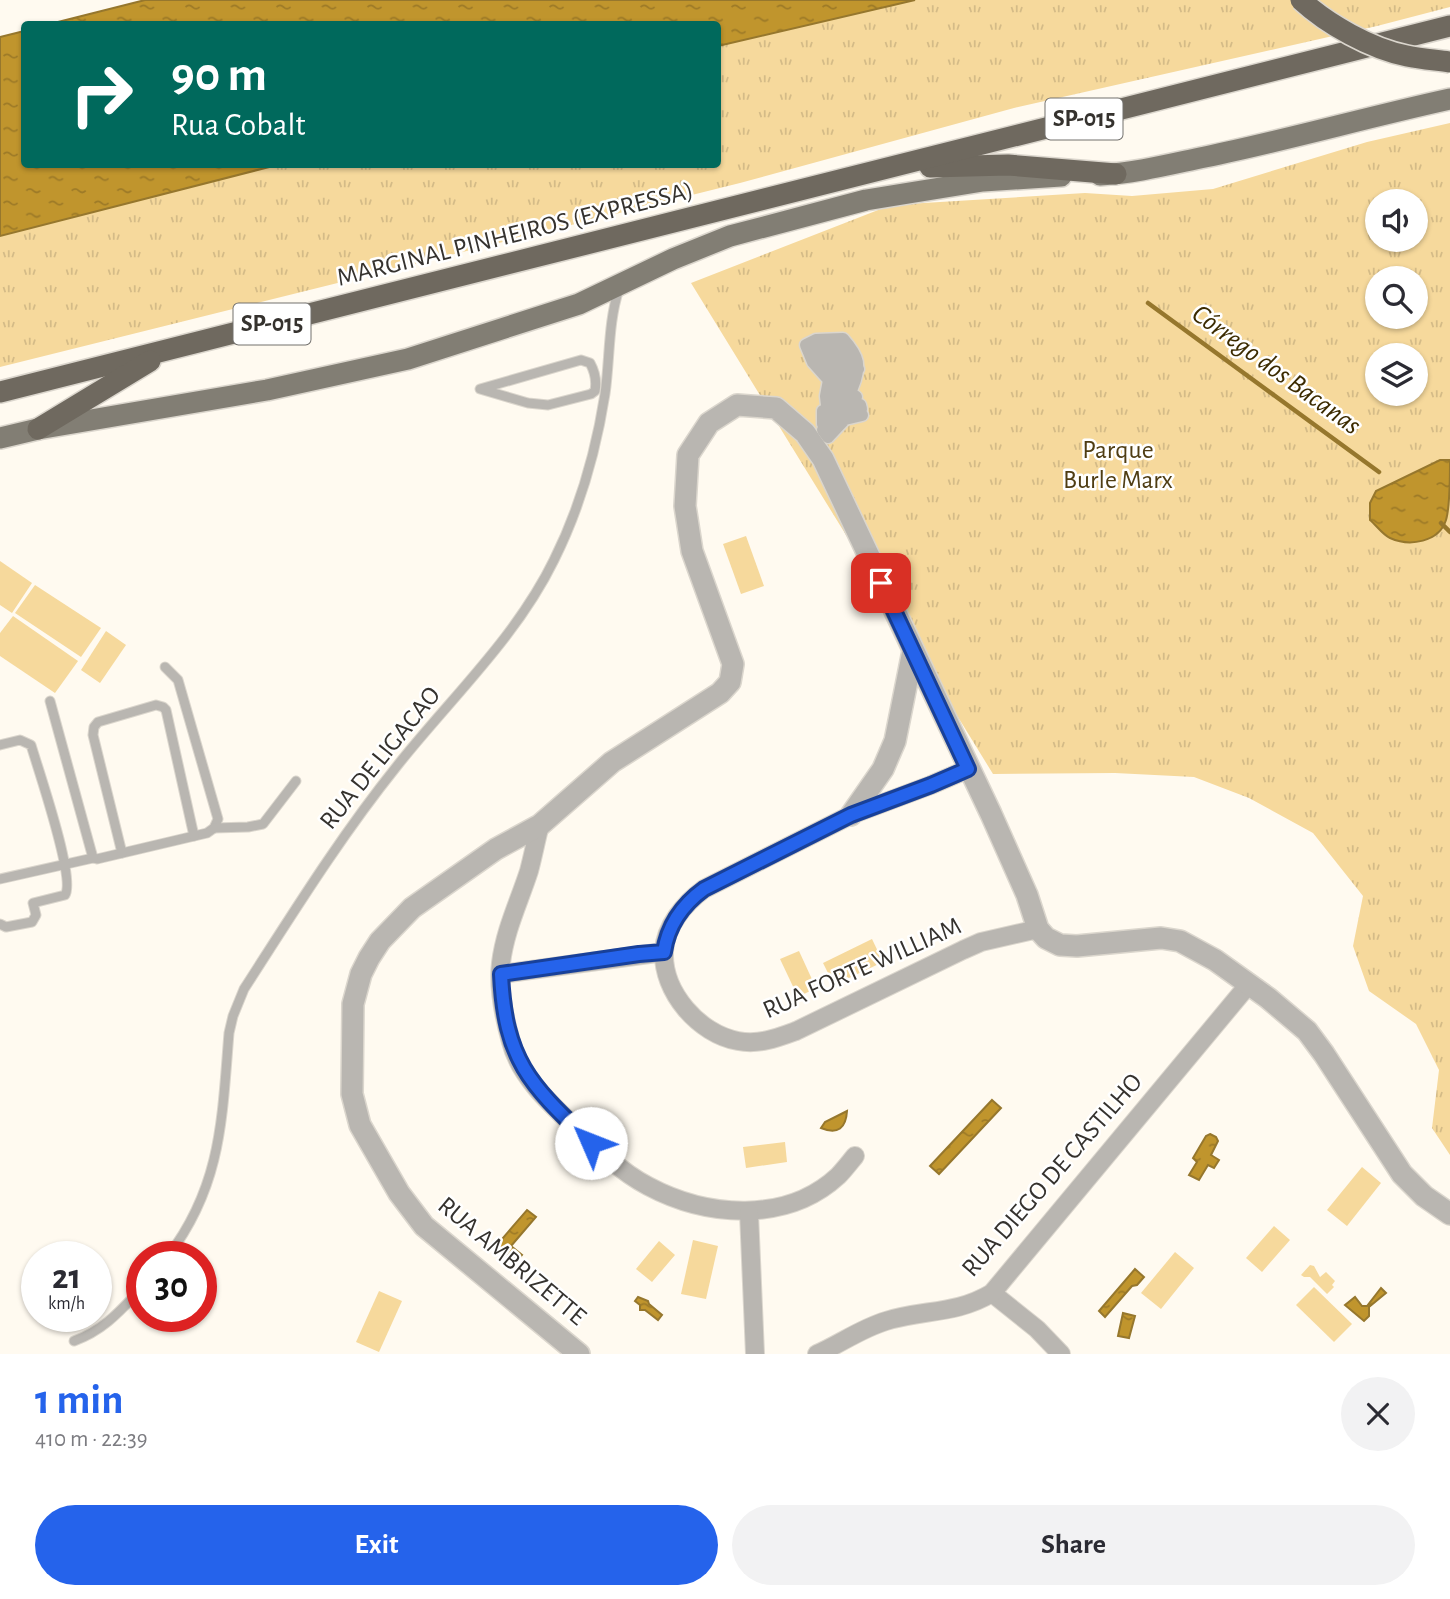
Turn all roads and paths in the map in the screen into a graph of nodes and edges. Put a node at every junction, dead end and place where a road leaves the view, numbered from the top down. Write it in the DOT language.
graph roads {
  1 [pos="1301,0"];
  2 [pos="1450,26"];
  3 [pos="1450,61"];
  4 [pos="1450,99"];
  5 [pos="889,168"];
  6 [pos="1116,174"];
  7 [pos="620,286"];
  8 [pos="169,350"];
  9 [pos="849,371"];
  10 [pos="480,389"];
  11 [pos="0,392"];
  12 [pos="862,415"];
  13 [pos="38,429"];
  14 [pos="0,438"];
  15 [pos="913,651"];
  16 [pos="165,667"];
  17 [pos="50,701"];
  18 [pos="0,745"];
  19 [pos="968,769"];
  20 [pos="296,781"];
  21 [pos="851,815"];
  22 [pos="540,825"];
  23 [pos="214,828"];
  24 [pos="194,836"];
  25 [pos="122,853"];
  26 [pos="93,858"];
  27 [pos="66,864"];
  28 [pos="0,879"];
  29 [pos="0,924"];
  30 [pos="1038,929"];
  31 [pos="664,952"];
  32 [pos="501,974"];
  33 [pos="1250,984"];
  34 [pos="855,1156"];
  35 [pos="749,1213"];
  36 [pos="1450,1214"];
  37 [pos="178,1241"];
  38 [pos="992,1293"];
  39 [pos="126,1305"];
  40 [pos="74,1340"];
  41 [pos="579,1354"];
  42 [pos="755,1354"];
  43 [pos="817,1354"];
  44 [pos="1061,1354"];
  1 -- 3 [label="highway, bridge"];
  2 -- 5 [label="highway, MARGINAL PINHEIROS (EXPRESSA) / SP-015"];
  4 -- 6 [label="main road"];
  5 -- 6 [label="highway"];
  5 -- 8 [label="highway, MARGINAL PINHEIROS (EXPRESSA) / SP-015"];
  6 -- 7 [label="main road"];
  7 -- 13 [label="main road"];
  7 -- 37 [label="lane, RUA DE LIGACAO"];
  8 -- 11 [label="highway, MARGINAL PINHEIROS (EXPRESSA) / SP-015"];
  8 -- 13 [label="highway"];
  9 -- 9 [label="street"];
  9 -- 12 [label="street"];
  10 -- 10 [label="lane"];
  13 -- 14 [label="main road"];
  15 -- 19 [label="street, RUA AMBRIZETTE"];
  15 -- 21 [label="street"];
  15 -- 22 [label="street, RUA AMBRIZETTE"];
  16 -- 23 [label="lane"];
  17 -- 26 [label="lane"];
  18 -- 27 [label="lane"];
  19 -- 21 [label="street"];
  19 -- 30 [label="street, RUA AMBRIZETTE"];
  20 -- 23 [label="lane"];
  21 -- 31 [label="street"];
  22 -- 32 [label="street"];
  22 -- 41 [label="street, RUA AMBRIZETTE"];
  23 -- 24 [label="lane"];
  24 -- 25 [label="lane"];
  24 -- 25 [label="lane"];
  25 -- 26 [label="lane"];
  26 -- 27 [label="lane"];
  27 -- 28 [label="lane"];
  27 -- 29 [label="lane"];
  30 -- 31 [label="street, RUA FORTE WILLIAM"];
  30 -- 33 [label="street"];
  31 -- 32 [label="street"];
  32 -- 35 [label="street"];
  33 -- 36 [label="street"];
  33 -- 38 [label="street, RUA DIEGO DE CASTILHO"];
  34 -- 35 [label="street"];
  35 -- 42 [label="street"];
  38 -- 43 [label="street, RUA DIEGO DE CASTILHO"];
  38 -- 44 [label="street"];
  39 -- 40 [label="lane"];
}
